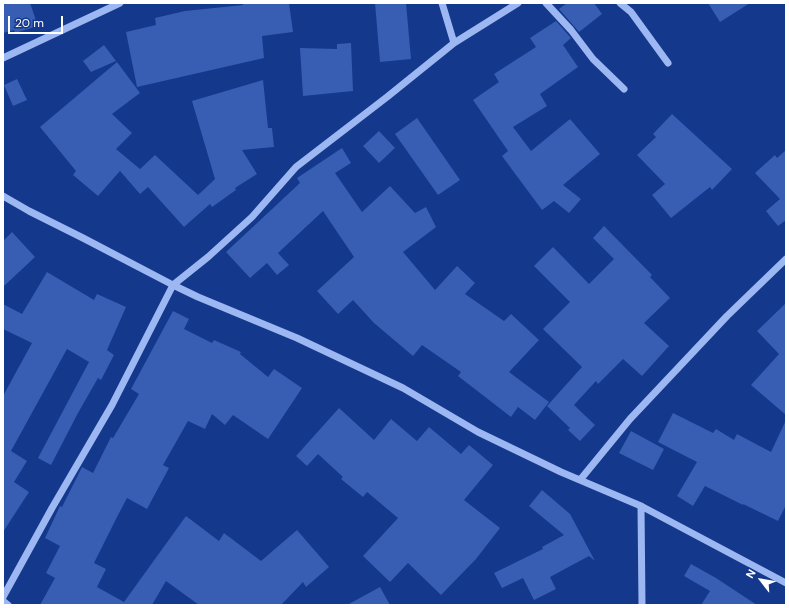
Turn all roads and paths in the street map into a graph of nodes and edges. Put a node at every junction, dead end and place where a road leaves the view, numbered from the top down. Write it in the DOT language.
graph roads {
  1 [pos="120,3"];
  2 [pos="442,3"];
  3 [pos="518,3"];
  4 [pos="546,3"];
  5 [pos="620,3"];
  6 [pos="454,43"];
  7 [pos="3,58"];
  8 [pos="668,63"];
  9 [pos="624,89"];
  10 [pos="3,196"];
  11 [pos="786,259"];
  12 [pos="173,285"];
  13 [pos="580,480"];
  14 [pos="641,506"];
  15 [pos="786,583"];
  16 [pos="3,598"];
  17 [pos="3,601"];
  18 [pos="8,605"];
  19 [pos="642,605"];
  1 -- 7 [label="street"];
  2 -- 6 [label="street"];
  3 -- 6 [label="street"];
  4 -- 9 [label="street"];
  5 -- 8 [label="street"];
  6 -- 12 [label="street"];
  10 -- 12 [label="street"];
  11 -- 13 [label="street"];
  12 -- 13 [label="street"];
  12 -- 16 [label="street"];
  13 -- 14 [label="street"];
  14 -- 15 [label="street"];
  14 -- 19 [label="street"];
  17 -- 18 [label="street"];
}
